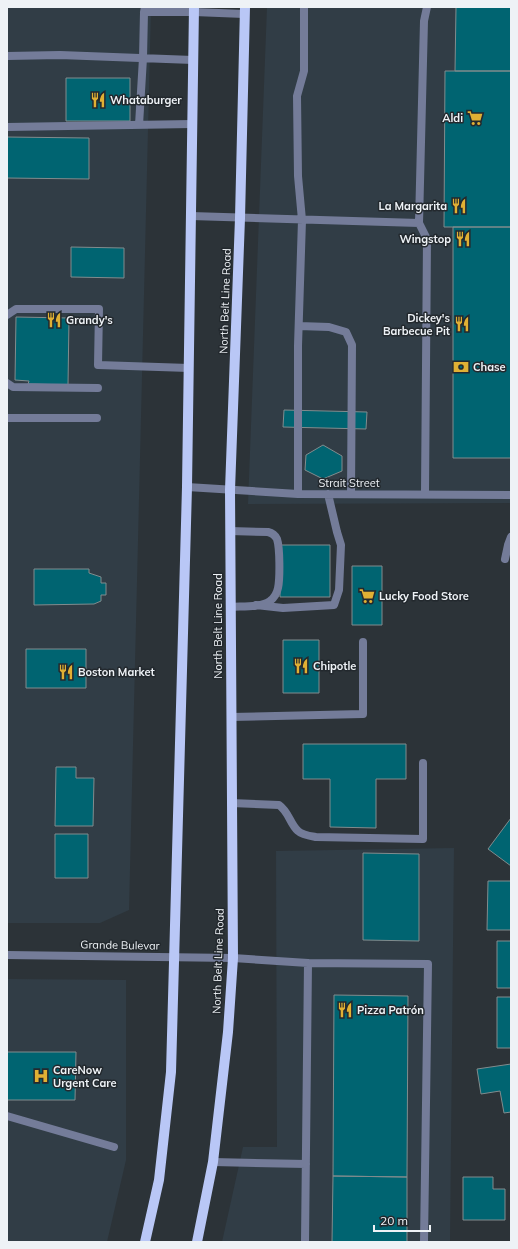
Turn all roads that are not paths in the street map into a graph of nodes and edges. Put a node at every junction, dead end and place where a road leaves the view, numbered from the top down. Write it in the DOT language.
graph roads {
  1 [pos="304,7"];
  2 [pos="427,7"];
  3 [pos="145,10"];
  4 [pos="194,10"];
  5 [pos="245,11"];
  6 [pos="7,56"];
  7 [pos="143,58"];
  8 [pos="193,60"];
  9 [pos="192,124"];
  10 [pos="139,125"];
  11 [pos="7,127"];
  12 [pos="191,216"];
  13 [pos="240,218"];
  14 [pos="302,220"];
  15 [pos="419,223"];
  16 [pos="7,314"];
  17 [pos="299,326"];
  18 [pos="189,368"];
  19 [pos="7,383"];
  20 [pos="98,388"];
  21 [pos="7,418"];
  22 [pos="97,418"];
  23 [pos="187,487"];
  24 [pos="230,490"];
  25 [pos="298,494"];
  26 [pos="328,494"];
  27 [pos="351,494"];
  28 [pos="425,494"];
  29 [pos="511,495"];
  30 [pos="230,531"];
  31 [pos="511,537"];
  32 [pos="506,559"];
  33 [pos="256,605"];
  34 [pos="230,607"];
  35 [pos="363,642"];
  36 [pos="231,717"];
  37 [pos="423,763"];
  38 [pos="231,803"];
  39 [pos="7,955"];
  40 [pos="175,957"];
  41 [pos="233,958"];
  42 [pos="308,963"];
  43 [pos="7,1116"];
  44 [pos="114,1147"];
  45 [pos="213,1162"];
  46 [pos="306,1164"];
  47 [pos="145,1242"];
  48 [pos="197,1242"];
  49 [pos="305,1242"];
  50 [pos="424,1242"];
  1 -- 14 [label="street"];
  2 -- 15 [label="street"];
  3 -- 4 [label="street"];
  3 -- 7 [label="street"];
  4 -- 5 [label="street"];
  4 -- 8 [label="main road"];
  5 -- 13 [label="main road, North Belt Line Road"];
  6 -- 7 [label="street"];
  7 -- 8 [label="street"];
  7 -- 10 [label="street"];
  8 -- 9 [label="main road"];
  9 -- 10 [label="street"];
  9 -- 12 [label="main road"];
  10 -- 11 [label="street"];
  12 -- 13 [label="street"];
  12 -- 18 [label="main road"];
  13 -- 14 [label="street"];
  13 -- 24 [label="main road, North Belt Line Road"];
  14 -- 15 [label="street"];
  14 -- 17 [label="street"];
  15 -- 28 [label="street"];
  16 -- 18 [label="street"];
  17 -- 25 [label="street"];
  17 -- 27 [label="street"];
  18 -- 23 [label="main road"];
  19 -- 20 [label="street"];
  21 -- 22 [label="street"];
  23 -- 24 [label="street, Strait Street"];
  23 -- 40 [label="main road"];
  24 -- 25 [label="street, Strait Street"];
  24 -- 30 [label="main road, North Belt Line Road"];
  25 -- 26 [label="street, Strait Street"];
  26 -- 27 [label="street, Strait Street"];
  26 -- 33 [label="street"];
  27 -- 28 [label="street, Strait Street"];
  28 -- 29 [label="street, Strait Street"];
  30 -- 33 [label="street"];
  30 -- 34 [label="main road, North Belt Line Road"];
  31 -- 32 [label="street"];
  33 -- 34 [label="street"];
  34 -- 36 [label="main road, North Belt Line Road"];
  35 -- 36 [label="street"];
  36 -- 38 [label="main road, North Belt Line Road"];
  37 -- 38 [label="street"];
  38 -- 41 [label="main road, North Belt Line Road"];
  39 -- 40 [label="street, Grande Bulevar"];
  40 -- 41 [label="street, Grande Bulevar"];
  40 -- 47 [label="main road"];
  41 -- 42 [label="street, Grande Bulevar"];
  41 -- 45 [label="main road, North Belt Line Road"];
  42 -- 46 [label="street"];
  42 -- 50 [label="street, Grande Bulevar"];
  43 -- 44 [label="street"];
  45 -- 46 [label="street"];
  45 -- 48 [label="main road, North Belt Line Road"];
  46 -- 49 [label="street"];
}
